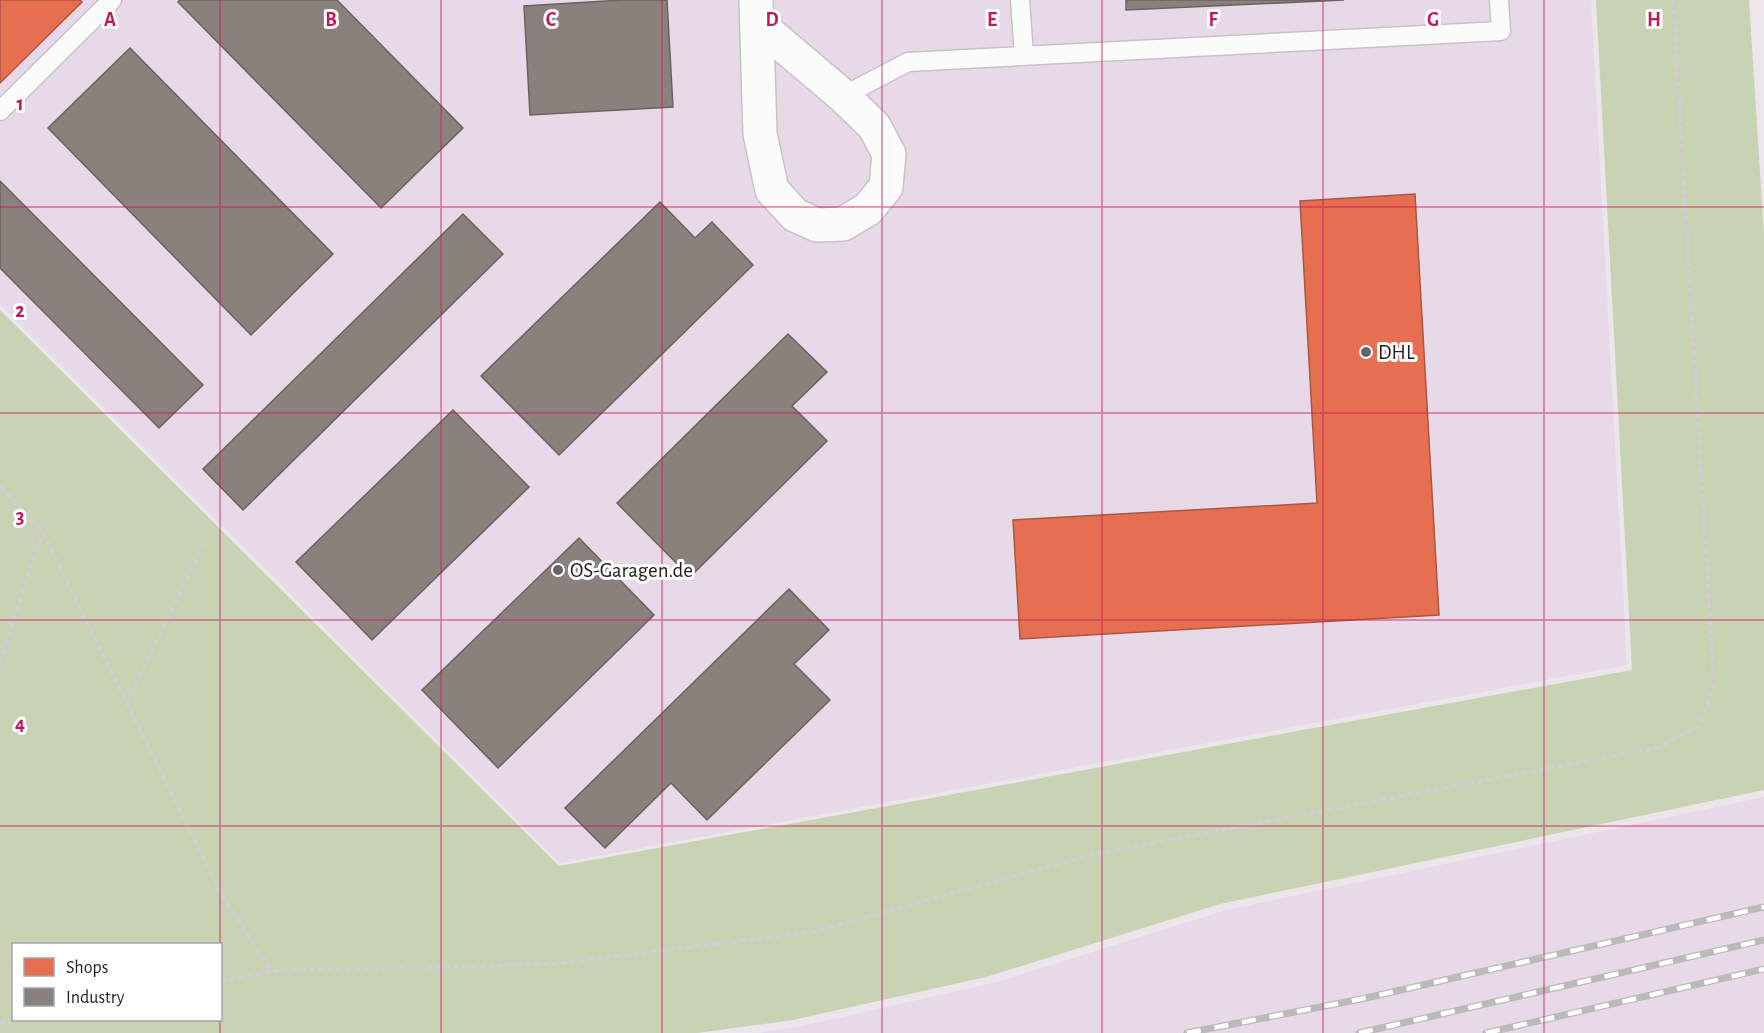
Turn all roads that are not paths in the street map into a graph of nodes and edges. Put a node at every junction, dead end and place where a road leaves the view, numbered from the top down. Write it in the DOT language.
graph roads {
  1 [pos="112,0"];
  2 [pos="1020,0"];
  3 [pos="1498,0"];
  4 [pos="757,12"];
  5 [pos="1024,56"];
  6 [pos="843,96"];
  7 [pos="0,111"];
  1 -- 7 [label="lane"];
  2 -- 5 [label="lane"];
  3 -- 5 [label="lane"];
  4 -- 6 [label="street"];
  4 -- 6 [label="street"];
  5 -- 6 [label="lane"];
}
